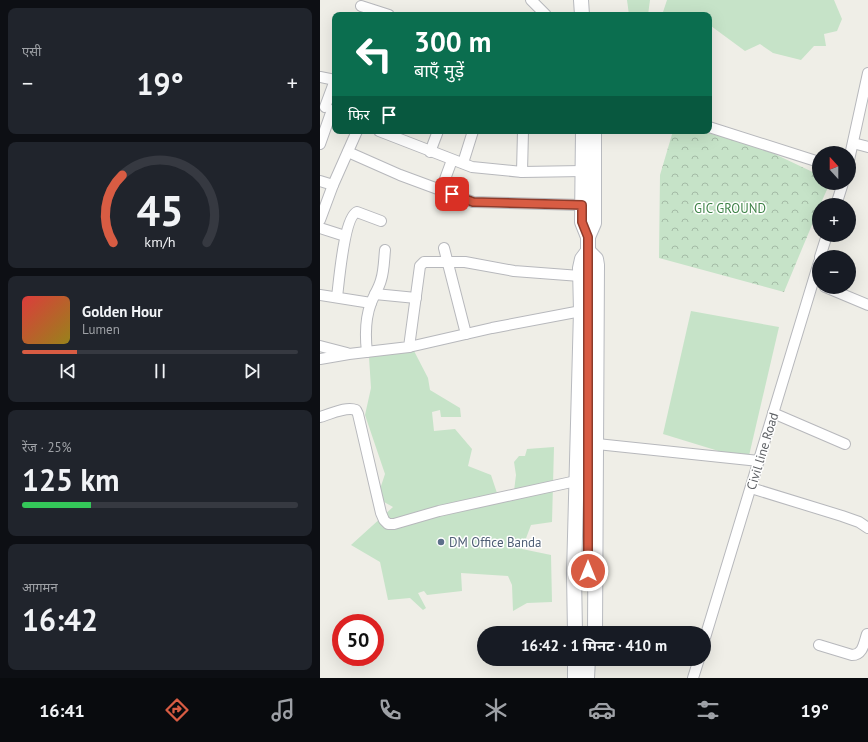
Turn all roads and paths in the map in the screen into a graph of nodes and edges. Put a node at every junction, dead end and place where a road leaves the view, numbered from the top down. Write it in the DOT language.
graph roads {
  1 [pos="530,0"];
  2 [pos="581,0"];
  3 [pos="591,0"];
  4 [pos="361,7"];
  5 [pos="378,12"];
  6 [pos="543,12"];
  7 [pos="582,12"];
  8 [pos="592,12"];
  9 [pos="868,73"];
  10 [pos="320,77"];
  11 [pos="332,79"];
  12 [pos="332,92"];
  13 [pos="866,94"];
  14 [pos="328,109"];
  15 [pos="712,128"];
  16 [pos="356,134"];
  17 [pos="386,134"];
  18 [pos="437,134"];
  19 [pos="471,134"];
  20 [pos="523,134"];
  21 [pos="583,134"];
  22 [pos="594,134"];
  23 [pos="853,143"];
  24 [pos="320,144"];
  25 [pos="852,146"];
  26 [pos="868,147"];
  27 [pos="348,152"];
  28 [pos="430,152"];
  29 [pos="452,160"];
  30 [pos="812,160"];
  31 [pos="463,163"];
  32 [pos="522,172"];
  33 [pos="584,172"];
  34 [pos="320,181"];
  35 [pos="333,185"];
  36 [pos="441,190"];
  37 [pos="582,205"];
  38 [pos="320,220"];
  39 [pos="381,221"];
  40 [pos="320,228"];
  41 [pos="345,236"];
  42 [pos="588,237"];
  43 [pos="444,248"];
  44 [pos="385,250"];
  45 [pos="588,251"];
  46 [pos="447,263"];
  47 [pos="584,277"];
  48 [pos="812,294"];
  49 [pos="842,294"];
  50 [pos="320,295"];
  51 [pos="337,297"];
  52 [pos="416,298"];
  53 [pos="373,299"];
  54 [pos="868,305"];
  55 [pos="581,311"];
  56 [pos="466,334"];
  57 [pos="320,346"];
  58 [pos="409,347"];
  59 [pos="367,352"];
  60 [pos="349,354"];
  61 [pos="320,360"];
  62 [pos="773,414"];
  63 [pos="320,417"];
  64 [pos="597,444"];
  65 [pos="845,444"];
  66 [pos="759,461"];
  67 [pos="576,481"];
  68 [pos="750,488"];
  69 [pos="868,528"];
  70 [pos="574,626"];
  71 [pos="588,626"];
  72 [pos="595,626"];
  73 [pos="709,626"];
  74 [pos="868,633"];
  75 [pos="819,645"];
  76 [pos="575,666"];
  77 [pos="588,666"];
  78 [pos="595,666"];
  79 [pos="696,666"];
  80 [pos="575,678"];
  81 [pos="587,678"];
  82 [pos="594,678"];
  83 [pos="693,678"];
  1 -- 6 [label="street"];
  2 -- 7 [label="street"];
  3 -- 8 [label="street"];
  4 -- 5 [label="street"];
  9 -- 13 [label="street"];
  10 -- 11 [label="street"];
  12 -- 14 [label="street"];
  13 -- 23 [label="street"];
  14 -- 24 [label="street"];
  15 -- 30 [label="street"];
  16 -- 27 [label="street"];
  17 -- 28 [label="street"];
  18 -- 28 [label="street"];
  19 -- 31 [label="street"];
  20 -- 32 [label="street"];
  21 -- 33 [label="street"];
  22 -- 42 [label="street"];
  23 -- 25 [label="street"];
  23 -- 26 [label="street"];
  27 -- 35 [label="street"];
  27 -- 36 [label="street"];
  28 -- 29 [label="street"];
  29 -- 31 [label="street"];
  29 -- 36 [label="street"];
  31 -- 32 [label="street"];
  32 -- 33 [label="street"];
  33 -- 37 [label="street"];
  34 -- 35 [label="street"];
  35 -- 38 [label="street"];
  36 -- 37 [label="street"];
  37 -- 42 [label="street"];
  39 -- 41 [label="street"];
  40 -- 41 [label="street"];
  41 -- 51 [label="street"];
  42 -- 45 [label="street"];
  43 -- 46 [label="street"];
  44 -- 53 [label="street"];
  45 -- 47 [label="street"];
  45 -- 64 [label="street"];
  46 -- 47 [label="street"];
  46 -- 52 [label="street"];
  46 -- 56 [label="street"];
  47 -- 55 [label="street"];
  47 -- 71 [label="street"];
  48 -- 62 [label="street, Civil line Road"];
  49 -- 54 [label="street"];
  50 -- 51 [label="street"];
  51 -- 53 [label="street"];
  52 -- 53 [label="street"];
  52 -- 58 [label="street"];
  53 -- 59 [label="street"];
  55 -- 56 [label="street"];
  55 -- 67 [label="street"];
  56 -- 58 [label="street"];
  57 -- 60 [label="street"];
  58 -- 59 [label="street"];
  59 -- 60 [label="street"];
  60 -- 61 [label="street"];
  62 -- 65 [label="street"];
  62 -- 66 [label="street, Civil line Road"];
  63 -- 67 [label="street"];
  64 -- 66 [label="street"];
  64 -- 72 [label="street"];
  66 -- 68 [label="street, Civil line Road"];
  67 -- 70 [label="street"];
  68 -- 69 [label="street"];
  68 -- 73 [label="street, Civil line Road"];
  74 -- 75 [label="street"];
  76 -- 80 [label="street"];
  77 -- 81 [label="street"];
  78 -- 82 [label="street"];
  79 -- 83 [label="street"];
}
